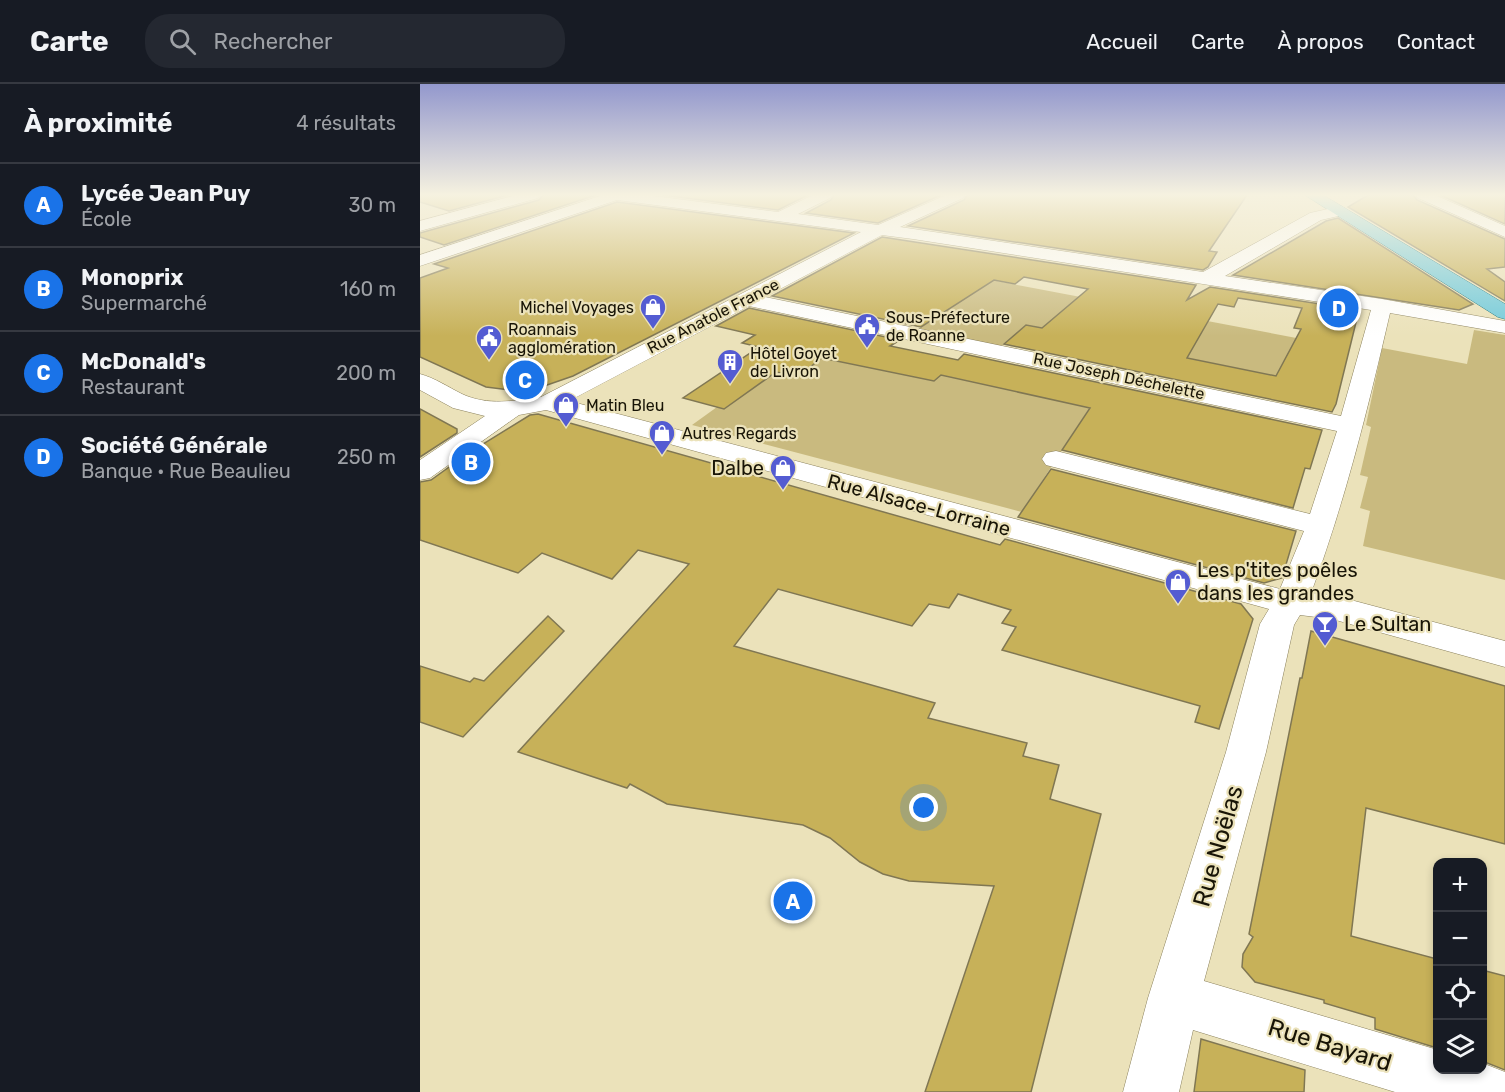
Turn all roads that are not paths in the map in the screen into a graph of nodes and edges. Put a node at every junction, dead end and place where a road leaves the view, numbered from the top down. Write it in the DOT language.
graph roads {
  1 [pos="475,242"];
  2 [pos="857,242"];
  3 [pos="1002,242"];
  4 [pos="1270,242"];
  5 [pos="1387,242"];
  6 [pos="1232,244"];
  7 [pos="1252,252"];
  8 [pos="420,261"];
  9 [pos="1207,278"];
  10 [pos="746,299"];
  11 [pos="1391,307"];
  12 [pos="1501,318"];
  13 [pos="420,381"];
  14 [pos="547,403"];
  15 [pos="512,408"];
  16 [pos="1351,426"];
  17 [pos="1056,459"];
  18 [pos="420,472"];
  19 [pos="1321,526"];
  20 [pos="1291,603"];
  21 [pos="1505,654"];
  22 [pos="1174,998"];
  23 [pos="1151,1092"];
  24 [pos="1486,1092"];
  1 -- 8 [label="street"];
  2 -- 10 [label="street, Rue Anatole France"];
  3 -- 9 [label="street"];
  4 -- 7 [label="street"];
  5 -- 12 [label="main road"];
  6 -- 7 [label="street"];
  7 -- 9 [label="street"];
  9 -- 11 [label="street"];
  10 -- 14 [label="street, Rue Anatole France"];
  10 -- 16 [label="street, Rue Joseph Déchelette"];
  11 -- 12 [label="street"];
  11 -- 16 [label="street, Rue Noëlas"];
  13 -- 15 [label="street"];
  14 -- 15 [label="street"];
  14 -- 20 [label="street, Rue Alsace-Lorraine"];
  15 -- 18 [label="street"];
  16 -- 19 [label="street, Rue Noëlas"];
  17 -- 19 [label="street"];
  19 -- 20 [label="street, Rue Noëlas"];
  20 -- 21 [label="street, Rue Alsace-Lorraine"];
  20 -- 22 [label="street, Rue Noëlas"];
  22 -- 23 [label="street, Rue Noëlas"];
  22 -- 24 [label="street, Rue Bayard"];
}
